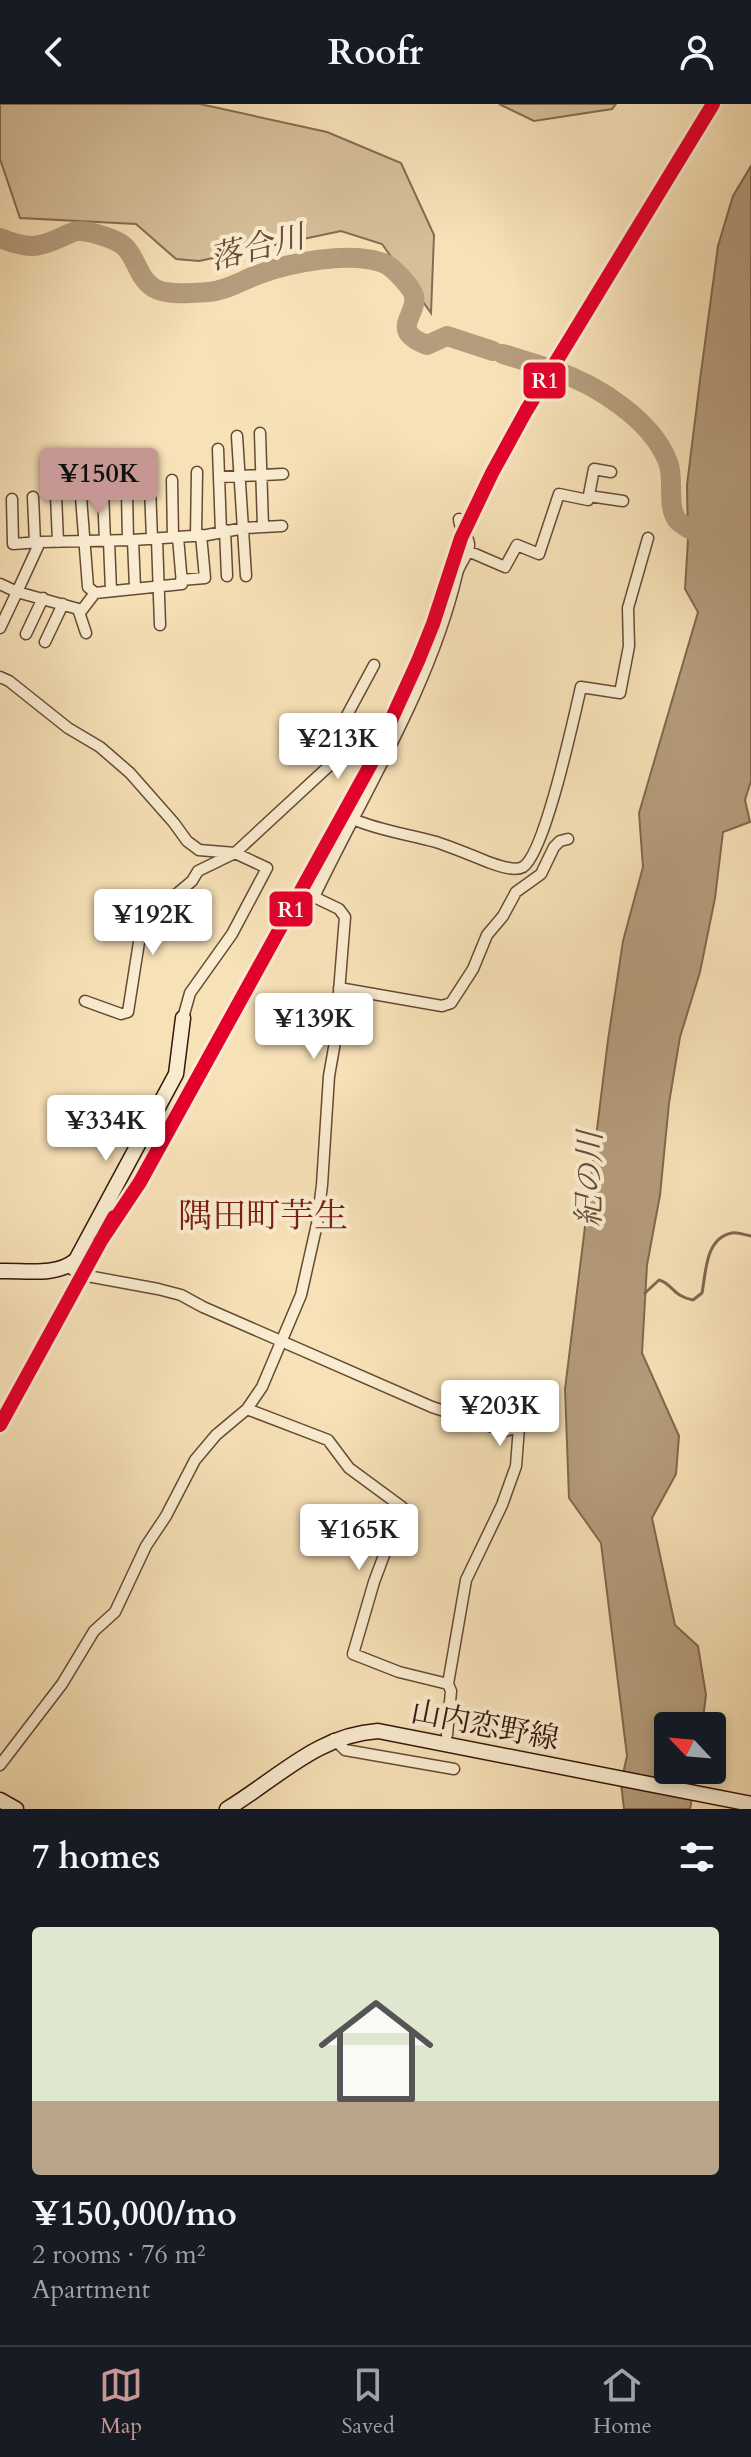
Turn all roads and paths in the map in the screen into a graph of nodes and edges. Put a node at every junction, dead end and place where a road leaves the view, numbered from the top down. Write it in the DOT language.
graph roads {
  1 [pos="260,433"];
  2 [pos="237,436"];
  3 [pos="218,449"];
  4 [pos="197,472"];
  5 [pos="611,472"];
  6 [pos="262,474"];
  7 [pos="283,474"];
  8 [pos="240,475"];
  9 [pos="220,477"];
  10 [pos="172,480"];
  11 [pos="150,487"];
  12 [pos="103,492"];
  13 [pos="127,492"];
  14 [pos="56,495"];
  15 [pos="589,496"];
  16 [pos="33,497"];
  17 [pos="81,497"];
  18 [pos="12,499"];
  19 [pos="623,501"];
  20 [pos="282,526"];
  21 [pos="263,527"];
  22 [pos="244,528"];
  23 [pos="462,528"];
  24 [pos="223,531"];
  25 [pos="199,536"];
  26 [pos="175,537"];
  27 [pos="648,538"];
  28 [pos="154,539"];
  29 [pos="130,540"];
  30 [pos="107,541"];
  31 [pos="37,542"];
  32 [pos="58,542"];
  33 [pos="85,542"];
  34 [pos="468,551"];
  35 [pos="227,576"];
  36 [pos="246,576"];
  37 [pos="181,580"];
  38 [pos="0,584"];
  39 [pos="159,586"];
  40 [pos="135,588"];
  41 [pos="111,591"];
  42 [pos="17,592"];
  43 [pos="95,593"];
  44 [pos="43,598"];
  45 [pos="63,604"];
  46 [pos="78,609"];
  47 [pos="160,625"];
  48 [pos="0,628"];
  49 [pos="86,633"];
  50 [pos="26,634"];
  51 [pos="45,642"];
  52 [pos="374,665"];
  53 [pos="0,677"];
  54 [pos="353,819"];
  55 [pos="568,839"];
  56 [pos="235,853"];
  57 [pos="339,988"];
  58 [pos="85,1001"];
  59 [pos="183,1018"];
  60 [pos="68,1267"];
  61 [pos="0,1271"];
  62 [pos="280,1339"];
  63 [pos="247,1409"];
  64 [pos="448,1684"];
  65 [pos="447,1735"];
  66 [pos="334,1739"];
  67 [pos="0,1765"];
  68 [pos="454,1769"];
  69 [pos="0,1800"];
  70 [pos="751,1804"];
  71 [pos="16,1809"];
  72 [pos="227,1809"];
  1 -- 6 [label="street"];
  2 -- 8 [label="street"];
  3 -- 9 [label="street"];
  4 -- 25 [label="street"];
  5 -- 15 [label="street"];
  6 -- 7 [label="street"];
  6 -- 8 [label="street"];
  6 -- 21 [label="street"];
  8 -- 9 [label="street"];
  8 -- 22 [label="street"];
  9 -- 24 [label="street"];
  10 -- 26 [label="street"];
  11 -- 28 [label="street"];
  12 -- 30 [label="street"];
  13 -- 29 [label="street"];
  14 -- 32 [label="street"];
  15 -- 19 [label="street"];
  15 -- 34 [label="street"];
  16 -- 31 [label="street"];
  17 -- 33 [label="street"];
  18 -- 31 [label="street"];
  20 -- 21 [label="street"];
  21 -- 22 [label="street"];
  22 -- 24 [label="street"];
  22 -- 36 [label="street"];
  23 -- 34 [label="street"];
  24 -- 25 [label="street"];
  24 -- 35 [label="street"];
  25 -- 26 [label="street"];
  25 -- 37 [label="street"];
  26 -- 28 [label="street"];
  26 -- 37 [label="street"];
  27 -- 54 [label="street"];
  28 -- 29 [label="street"];
  28 -- 39 [label="street"];
  29 -- 30 [label="street"];
  29 -- 40 [label="street"];
  30 -- 33 [label="street"];
  30 -- 41 [label="street"];
  31 -- 32 [label="street"];
  31 -- 42 [label="street"];
  32 -- 33 [label="street"];
  33 -- 43 [label="street"];
  34 -- 54 [label="street"];
  37 -- 39 [label="street"];
  38 -- 42 [label="street"];
  39 -- 40 [label="street"];
  39 -- 47 [label="street"];
  40 -- 41 [label="street"];
  41 -- 43 [label="street"];
  42 -- 44 [label="street"];
  42 -- 48 [label="street"];
  43 -- 46 [label="street"];
  44 -- 45 [label="street"];
  44 -- 50 [label="street"];
  45 -- 46 [label="street"];
  45 -- 51 [label="street"];
  46 -- 49 [label="street"];
  52 -- 56 [label="street"];
  53 -- 56 [label="street"];
  54 -- 57 [label="street"];
  55 -- 57 [label="street"];
  56 -- 58 [label="street"];
  56 -- 59 [label="street"];
  57 -- 62 [label="street"];
  59 -- 60 [label="main road"];
  60 -- 61 [label="main road"];
  60 -- 62 [label="street"];
  62 -- 63 [label="street"];
  62 -- 64 [label="street"];
  63 -- 64 [label="street"];
  63 -- 67 [label="street"];
  64 -- 65 [label="street"];
  66 -- 68 [label="street"];
  66 -- 70 [label="main road, 山内恋野線"];
  66 -- 72 [label="main road, 山内恋野線"];
  69 -- 71 [label="main road"];
}
